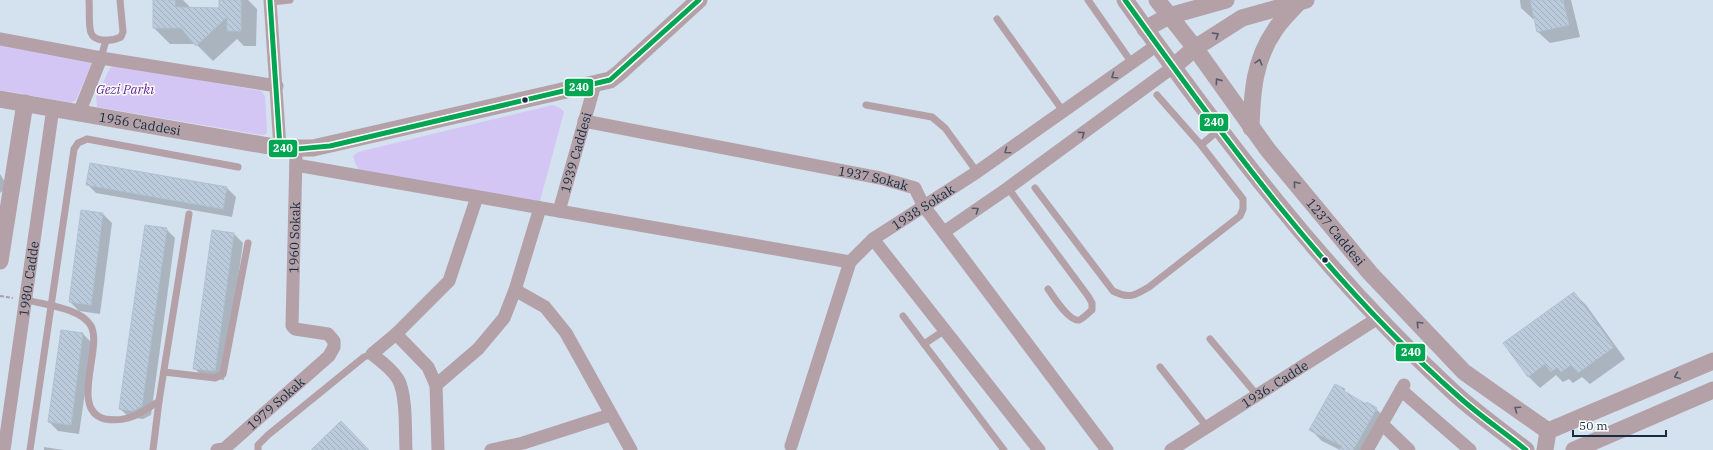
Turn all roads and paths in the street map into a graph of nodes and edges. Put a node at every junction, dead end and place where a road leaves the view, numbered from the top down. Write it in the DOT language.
graph roads {
  1 [pos="89,0"];
  2 [pos="120,0"];
  3 [pos="290,0"];
  4 [pos="699,0"];
  5 [pos="1088,0"];
  6 [pos="1124,0"];
  7 [pos="1157,0"];
  8 [pos="1226,0"];
  9 [pos="270,1"];
  10 [pos="1303,1"];
  11 [pos="1169,16"];
  12 [pos="997,18"];
  13 [pos="1145,29"];
  14 [pos="0,39"];
  15 [pos="106,40"];
  16 [pos="1157,45"];
  17 [pos="1194,48"];
  18 [pos="101,58"];
  19 [pos="1132,63"];
  20 [pos="1174,66"];
  21 [pos="595,84"];
  22 [pos="277,86"];
  23 [pos="1157,95"];
  24 [pos="0,99"];
  25 [pos="25,103"];
  26 [pos="866,105"];
  27 [pos="53,108"];
  28 [pos="1063,111"];
  29 [pos="79,113"];
  30 [pos="584,121"];
  31 [pos="1251,128"];
  32 [pos="1220,129"];
  33 [pos="1201,145"];
  34 [pos="291,154"];
  35 [pos="238,166"];
  36 [pos="977,172"];
  37 [pos="1008,188"];
  38 [pos="1035,188"];
  39 [pos="477,197"];
  40 [pos="923,205"];
  41 [pos="540,208"];
  42 [pos="559,211"];
  43 [pos="189,214"];
  44 [pos="3,225"];
  45 [pos="944,232"];
  46 [pos="873,239"];
  47 [pos="248,243"];
  48 [pos="0,261"];
  49 [pos="850,262"];
  50 [pos="1048,289"];
  51 [pos="515,290"];
  52 [pos="27,300"];
  53 [pos="52,306"];
  54 [pos="903,316"];
  55 [pos="1378,318"];
  56 [pos="944,330"];
  57 [pos="396,334"];
  58 [pos="1210,339"];
  59 [pos="924,344"];
  60 [pos="332,352"];
  61 [pos="372,354"];
  62 [pos="1713,360"];
  63 [pos="1160,367"];
  64 [pos="164,372"];
  65 [pos="436,385"];
  66 [pos="1713,390"];
  67 [pos="1257,395"];
  68 [pos="159,401"];
  69 [pos="610,415"];
  70 [pos="1382,424"];
  71 [pos="1207,427"];
  72 [pos="1548,431"];
  73 [pos="524,447"];
  74 [pos="789,449"];
  75 [pos="4,450"];
  76 [pos="30,450"];
  77 [pos="153,450"];
  78 [pos="221,450"];
  79 [pos="258,450"];
  80 [pos="406,450"];
  81 [pos="438,450"];
  82 [pos="491,450"];
  83 [pos="631,450"];
  84 [pos="1004,450"];
  85 [pos="1039,450"];
  86 [pos="1107,450"];
  87 [pos="1171,450"];
  88 [pos="1367,450"];
  89 [pos="1409,450"];
  90 [pos="1470,450"];
  91 [pos="1526,450"];
  92 [pos="1545,450"];
  93 [pos="1574,450"];
  1 -- 15 [label="lane"];
  2 -- 15 [label="lane"];
  3 -- 9 [label="lane"];
  4 -- 21 [label="street"];
  5 -- 19 [label="lane"];
  6 -- 13 [label="street, 1237 Caddesi"];
  7 -- 11 [label="street, 1237 Caddesi"];
  8 -- 11 [label="street"];
  9 -- 22 [label="street, 1960 Sokak"];
  17 -- 10 [label="street, one-way"];
  31 -- 10 [label="street, one-way"];
  11 -- 13 [label="street"];
  11 -- 17 [label="street, 1237 Caddesi"];
  12 -- 28 [label="lane"];
  13 -- 16 [label="street, 1237 Caddesi"];
  14 -- 18 [label="street"];
  15 -- 18 [label="lane"];
  16 -- 19 [label="street, 1938 Sokak"];
  16 -- 20 [label="street, 1237 Caddesi"];
  17 -- 20 [label="street"];
  31 -- 17 [label="street, 1237 Caddesi, one-way"];
  18 -- 22 [label="street"];
  18 -- 29 [label="street"];
  19 -- 28 [label="street, 1938 Sokak, one-way"];
  20 -- 32 [label="street, 1237 Caddesi"];
  37 -- 20 [label="street, one-way"];
  21 -- 30 [label="street, 1939 Caddesi"];
  21 -- 34 [label="street, 1956 Caddesi"];
  22 -- 34 [label="street, 1960 Sokak"];
  23 -- 33 [label="lane"];
  24 -- 25 [label="street, 1956 Caddesi"];
  25 -- 27 [label="street, 1956 Caddesi"];
  25 -- 44 [label="street"];
  26 -- 36 [label="lane"];
  27 -- 29 [label="street, 1956 Caddesi"];
  27 -- 52 [label="street, 1980. Cadde"];
  28 -- 36 [label="street, 1938 Sokak, one-way"];
  29 -- 34 [label="street, 1956 Caddesi"];
  30 -- 40 [label="street, 1937 Sokak"];
  30 -- 42 [label="street, 1939 Caddesi"];
  72 -- 31 [label="street, 1237 Caddesi, one-way"];
  32 -- 33 [label="lane"];
  32 -- 55 [label="street, 1237 Caddesi"];
  33 -- 38 [label="lane"];
  34 -- 39 [label="street"];
  34 -- 60 [label="street, 1960 Sokak"];
  35 -- 53 [label="lane"];
  36 -- 40 [label="street, 1938 Sokak"];
  45 -- 37 [label="street, one-way"];
  37 -- 50 [label="lane"];
  39 -- 41 [label="street"];
  39 -- 57 [label="street"];
  40 -- 45 [label="street, 1937 Sokak"];
  40 -- 46 [label="street, 1938 Sokak"];
  41 -- 42 [label="street"];
  41 -- 51 [label="street"];
  42 -- 49 [label="street"];
  43 -- 64 [label="lane"];
  44 -- 48 [label="street"];
  45 -- 86 [label="street, 1937 Sokak"];
  46 -- 49 [label="street, 1938 Sokak"];
  46 -- 56 [label="street"];
  47 -- 64 [label="lane"];
  49 -- 74 [label="street, 1938 Sokak"];
  51 -- 65 [label="street"];
  51 -- 69 [label="street"];
  52 -- 53 [label="lane"];
  52 -- 75 [label="street, 1980. Cadde"];
  53 -- 68 [label="lane"];
  53 -- 76 [label="lane"];
  54 -- 59 [label="lane"];
  55 -- 67 [label="street, 1936. Cadde"];
  55 -- 91 [label="street, 1237 Caddesi"];
  56 -- 59 [label="lane"];
  56 -- 85 [label="street"];
  57 -- 61 [label="street"];
  57 -- 65 [label="street"];
  58 -- 67 [label="lane"];
  59 -- 84 [label="lane"];
  60 -- 78 [label="street, 1979 Sokak"];
  61 -- 79 [label="lane"];
  61 -- 80 [label="street"];
  62 -- 72 [label="street, one-way"];
  63 -- 71 [label="lane"];
  64 -- 68 [label="lane"];
  65 -- 81 [label="street"];
  66 -- 93 [label="street"];
  67 -- 71 [label="street, 1936. Cadde"];
  68 -- 77 [label="lane"];
  69 -- 73 [label="street"];
  69 -- 83 [label="street"];
  70 -- 88 [label="street"];
  70 -- 89 [label="street"];
  70 -- 90 [label="street"];
  71 -- 87 [label="street, 1936. Cadde"];
  72 -- 92 [label="street"];
  73 -- 82 [label="street"];
}
